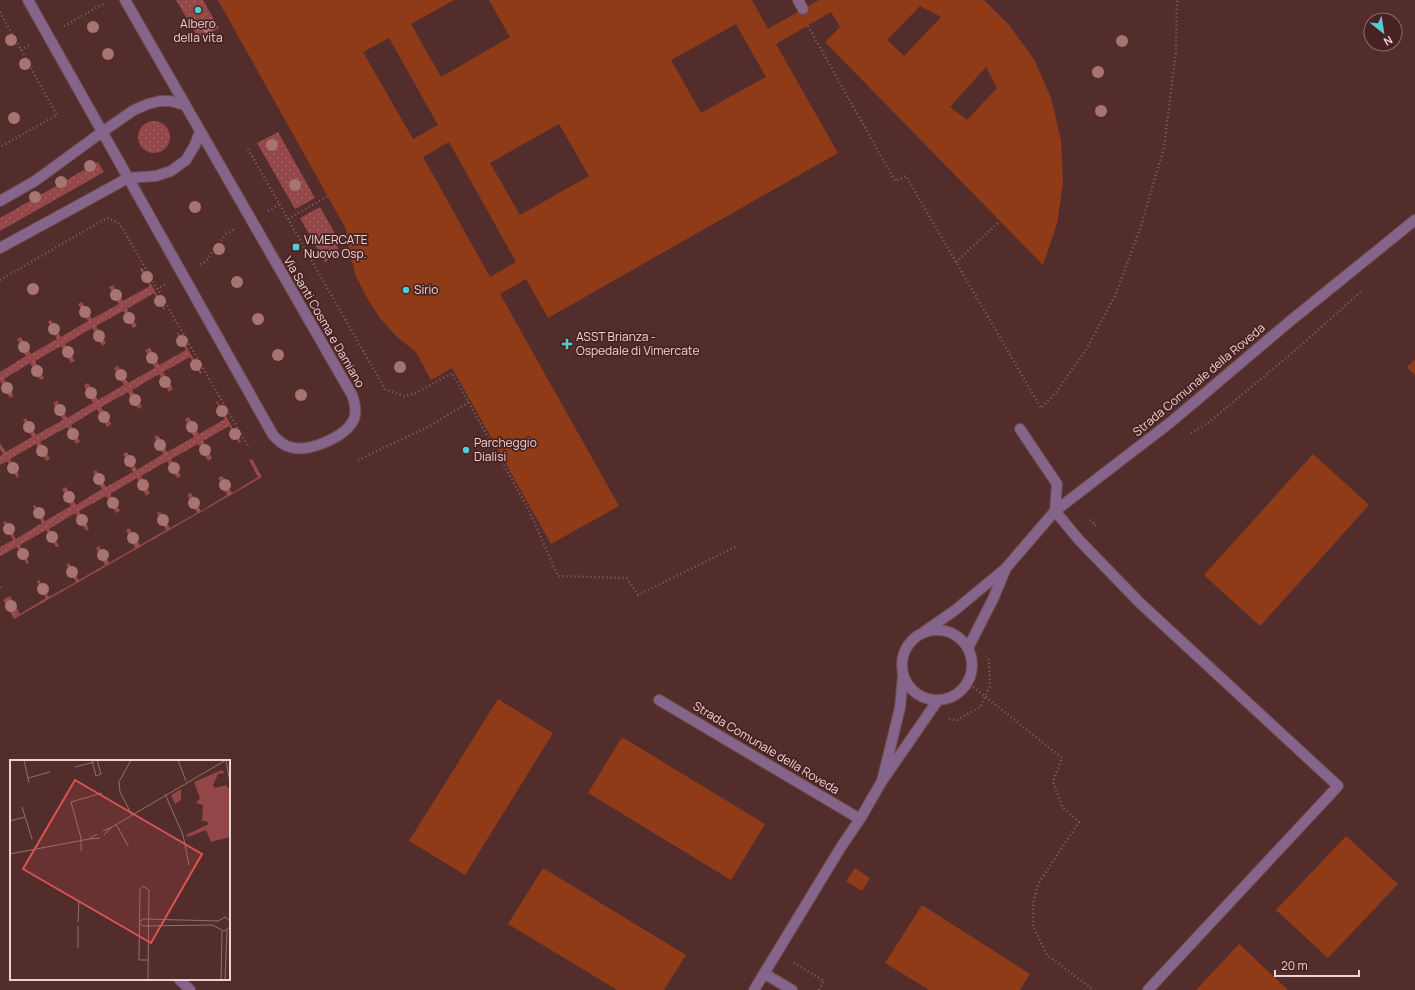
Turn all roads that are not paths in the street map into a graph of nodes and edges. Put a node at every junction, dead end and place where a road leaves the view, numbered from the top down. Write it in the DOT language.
graph roads {
  1 [pos="28,0"];
  2 [pos="125,0"];
  3 [pos="798,0"];
  4 [pos="803,9"];
  5 [pos="185,105"];
  6 [pos="200,131"];
  7 [pos="102,132"];
  8 [pos="128,178"];
  9 [pos="0,201"];
  10 [pos="1415,220"];
  11 [pos="0,248"];
  12 [pos="1020,429"];
  13 [pos="1055,511"];
  14 [pos="1006,568"];
  15 [pos="918,635"];
  16 [pos="968,648"];
  17 [pos="903,675"];
  18 [pos="659,700"];
  19 [pos="938,700"];
  20 [pos="882,781"];
  21 [pos="860,820"];
  22 [pos="765,974"];
  23 [pos="180,980"];
  24 [pos="190,990"];
  25 [pos="754,990"];
  26 [pos="792,990"];
  27 [pos="1148,990"];
  1 -- 7 [label="street, Via Santi Cosma e Damiano"];
  2 -- 5 [label="street, Via Santi Cosma e Damiano"];
  3 -- 4 [label="street"];
  5 -- 6 [label="street, Via Santi Cosma e Damiano"];
  5 -- 7 [label="street"];
  6 -- 8 [label="street"];
  6 -- 8 [label="street, Via Santi Cosma e Damiano"];
  7 -- 8 [label="street, Via Santi Cosma e Damiano"];
  7 -- 9 [label="street"];
  8 -- 11 [label="street"];
  10 -- 13 [label="street, Strada Comunale della Roveda"];
  12 -- 13 [label="street"];
  13 -- 14 [label="street, Strada Comunale della Roveda"];
  13 -- 27 [label="street"];
  14 -- 15 [label="street, Strada Comunale della Roveda"];
  14 -- 16 [label="street, Strada Comunale della Roveda"];
  15 -- 16 [label="street"];
  15 -- 17 [label="street, Strada Comunale della Roveda"];
  16 -- 19 [label="street"];
  17 -- 19 [label="street"];
  17 -- 20 [label="street, Strada Comunale della Roveda"];
  18 -- 21 [label="street, Strada Comunale della Roveda"];
  19 -- 20 [label="street, Strada Comunale della Roveda"];
  20 -- 21 [label="street, Strada Comunale della Roveda"];
  21 -- 22 [label="street, Strada Comunale della Roveda"];
  22 -- 25 [label="street, Strada Comunale della Roveda"];
  22 -- 26 [label="street"];
  23 -- 24 [label="street"];
}
